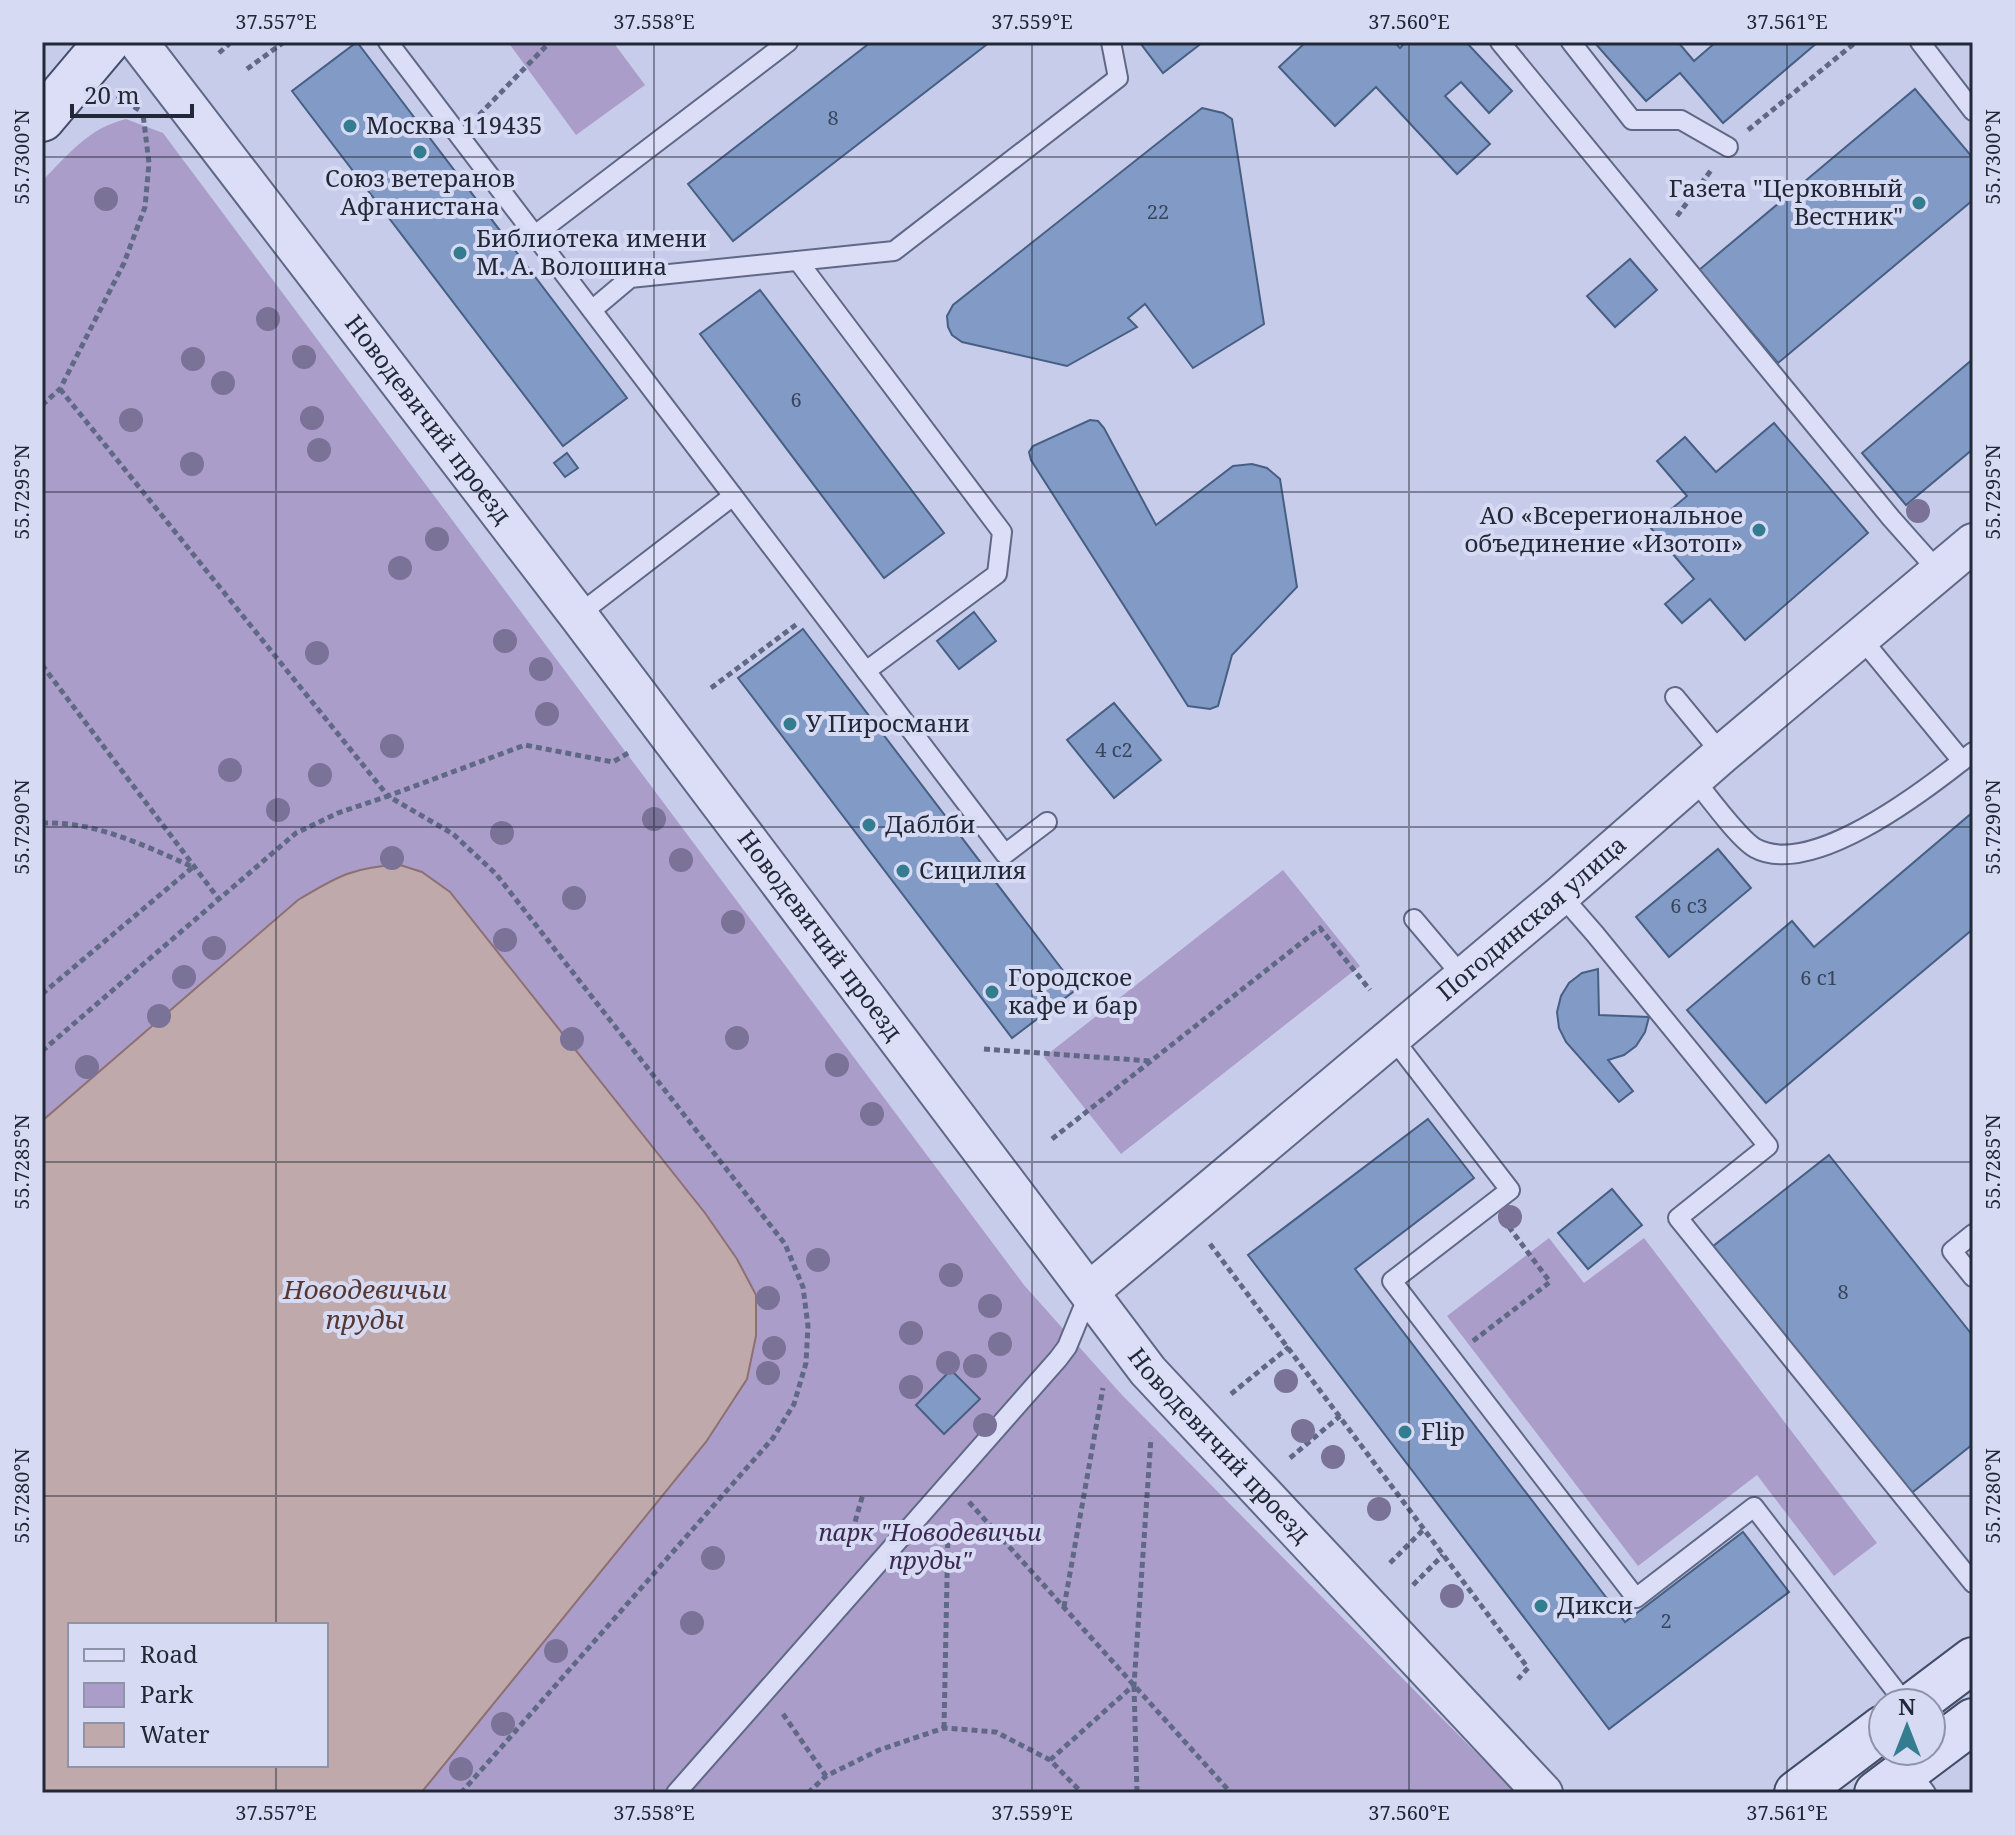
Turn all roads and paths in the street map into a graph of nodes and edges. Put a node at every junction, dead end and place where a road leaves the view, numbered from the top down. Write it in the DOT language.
graph roads {
  1 [pos="107,42"];
  2 [pos="138,42"];
  3 [pos="227,42"];
  4 [pos="284,42"];
  5 [pos="388,42"];
  6 [pos="550,42"];
  7 [pos="788,42"];
  8 [pos="1111,42"];
  9 [pos="1500,42"];
  10 [pos="1571,42"];
  11 [pos="1920,42"];
  12 [pos="219,53"];
  13 [pos="247,69"];
  14 [pos="1973,111"];
  15 [pos="42,119"];
  16 [pos="144,125"];
  17 [pos="459,136"];
  18 [pos="1728,147"];
  19 [pos="535,235"];
  20 [pos="798,261"];
  21 [pos="592,310"];
  22 [pos="60,389"];
  23 [pos="42,405"];
  24 [pos="733,496"];
  25 [pos="1973,543"];
  26 [pos="1939,572"];
  27 [pos="818,608"];
  28 [pos="578,615"];
  29 [pos="1861,638"];
  30 [pos="42,665"];
  31 [pos="866,671"];
  32 [pos="711,688"];
  33 [pos="1675,697"];
  34 [pos="630,752"];
  35 [pos="1722,754"];
  36 [pos="1967,756"];
  37 [pos="1694,779"];
  38 [pos="388,796"];
  39 [pos="1047,822"];
  40 [pos="42,823"];
  41 [pos="193,867"];
  42 [pos="1561,895"];
  43 [pos="218,898"];
  44 [pos="1414,919"];
  45 [pos="1463,977"];
  46 [pos="1370,990"];
  47 [pos="42,994"];
  48 [pos="1392,1037"];
  49 [pos="984,1049"];
  50 [pos="42,1051"];
  51 [pos="1151,1061"];
  52 [pos="1052,1139"];
  53 [pos="1491,1204"];
  54 [pos="1973,1234"];
  55 [pos="1210,1244"];
  56 [pos="1973,1277"];
  57 [pos="1090,1291"];
  58 [pos="1289,1347"];
  59 [pos="1451,1357"];
  60 [pos="1103,1388"];
  61 [pos="1231,1394"];
  62 [pos="1340,1416"];
  63 [pos="1151,1438"];
  64 [pos="1290,1458"];
  65 [pos="949,1480"];
  66 [pos="1424,1529"];
  67 [pos="1443,1555"];
  68 [pos="1390,1563"];
  69 [pos="1973,1583"];
  70 [pos="1413,1585"];
  71 [pos="1064,1608"];
  72 [pos="1973,1660"];
  73 [pos="1518,1679"];
  74 [pos="1134,1685"];
  75 [pos="1893,1687"];
  76 [pos="1937,1687"];
  77 [pos="767,1690"];
  78 [pos="1973,1721"];
  79 [pos="944,1728"];
  80 [pos="1867,1740"];
  81 [pos="1050,1760"];
  82 [pos="826,1776"];
  83 [pos="1904,1785"];
  84 [pos="461,1793"];
  85 [pos="676,1793"];
  86 [pos="808,1793"];
  87 [pos="1082,1793"];
  88 [pos="1137,1793"];
  89 [pos="1231,1793"];
  90 [pos="1543,1793"];
  91 [pos="1797,1793"];
  1 -- 15 [label="main road"];
  2 -- 28 [label="street, Новодевичий проезд"];
  3 -- 12 [label="path"];
  4 -- 13 [label="path"];
  5 -- 17 [label="lane"];
  6 -- 17 [label="path"];
  7 -- 19 [label="lane"];
  8 -- 20 [label="lane"];
  9 -- 26 [label="lane"];
  10 -- 18 [label="lane"];
  11 -- 14 [label="lane"];
  16 -- 22 [label="path"];
  17 -- 19 [label="lane"];
  19 -- 21 [label="lane"];
  20 -- 21 [label="lane"];
  20 -- 31 [label="lane"];
  21 -- 24 [label="lane"];
  22 -- 23 [label="path"];
  22 -- 38 [label="path"];
  24 -- 27 [label="lane"];
  24 -- 28 [label="lane"];
  25 -- 26 [label="street, Погодинская улица"];
  26 -- 29 [label="street, Погодинская улица"];
  27 -- 31 [label="lane"];
  27 -- 32 [label="path"];
  28 -- 57 [label="street, Новодевичий проезд"];
  29 -- 35 [label="street, Погодинская улица"];
  29 -- 36 [label="lane"];
  30 -- 41 [label="path"];
  31 -- 39 [label="lane"];
  33 -- 35 [label="lane"];
  34 -- 38 [label="path"];
  35 -- 37 [label="street, Погодинская улица"];
  36 -- 37 [label="lane"];
  37 -- 42 [label="street, Погодинская улица"];
  38 -- 43 [label="path"];
  38 -- 84 [label="path"];
  40 -- 41 [label="path"];
  41 -- 43 [label="path"];
  41 -- 47 [label="path"];
  42 -- 45 [label="street, Погодинская улица"];
  42 -- 69 [label="lane"];
  43 -- 50 [label="path"];
  44 -- 45 [label="lane"];
  45 -- 48 [label="street, Погодинская улица"];
  46 -- 51 [label="path"];
  48 -- 53 [label="lane"];
  48 -- 57 [label="street, Погодинская улица"];
  49 -- 51 [label="path"];
  51 -- 52 [label="path"];
  53 -- 59 [label="lane"];
  53 -- 59 [label="path"];
  54 -- 56 [label="lane"];
  55 -- 58 [label="path"];
  57 -- 65 [label="lane"];
  57 -- 90 [label="street, Новодевичий проезд"];
  58 -- 61 [label="path"];
  58 -- 62 [label="path"];
  59 -- 75 [label="lane"];
  60 -- 71 [label="path"];
  62 -- 64 [label="path"];
  62 -- 66 [label="path"];
  63 -- 74 [label="path"];
  65 -- 71 [label="path"];
  65 -- 77 [label="lane"];
  65 -- 79 [label="path"];
  66 -- 67 [label="path"];
  66 -- 68 [label="path"];
  67 -- 70 [label="path"];
  67 -- 73 [label="path"];
  71 -- 74 [label="path"];
  72 -- 76 [label="main road"];
  74 -- 81 [label="path"];
  74 -- 88 [label="path"];
  74 -- 89 [label="path"];
  77 -- 82 [label="path"];
  77 -- 85 [label="lane"];
  78 -- 83 [label="main road"];
  79 -- 81 [label="path"];
  79 -- 82 [label="path"];
  80 -- 91 [label="main road"];
  81 -- 87 [label="path"];
  82 -- 86 [label="path"];
}
